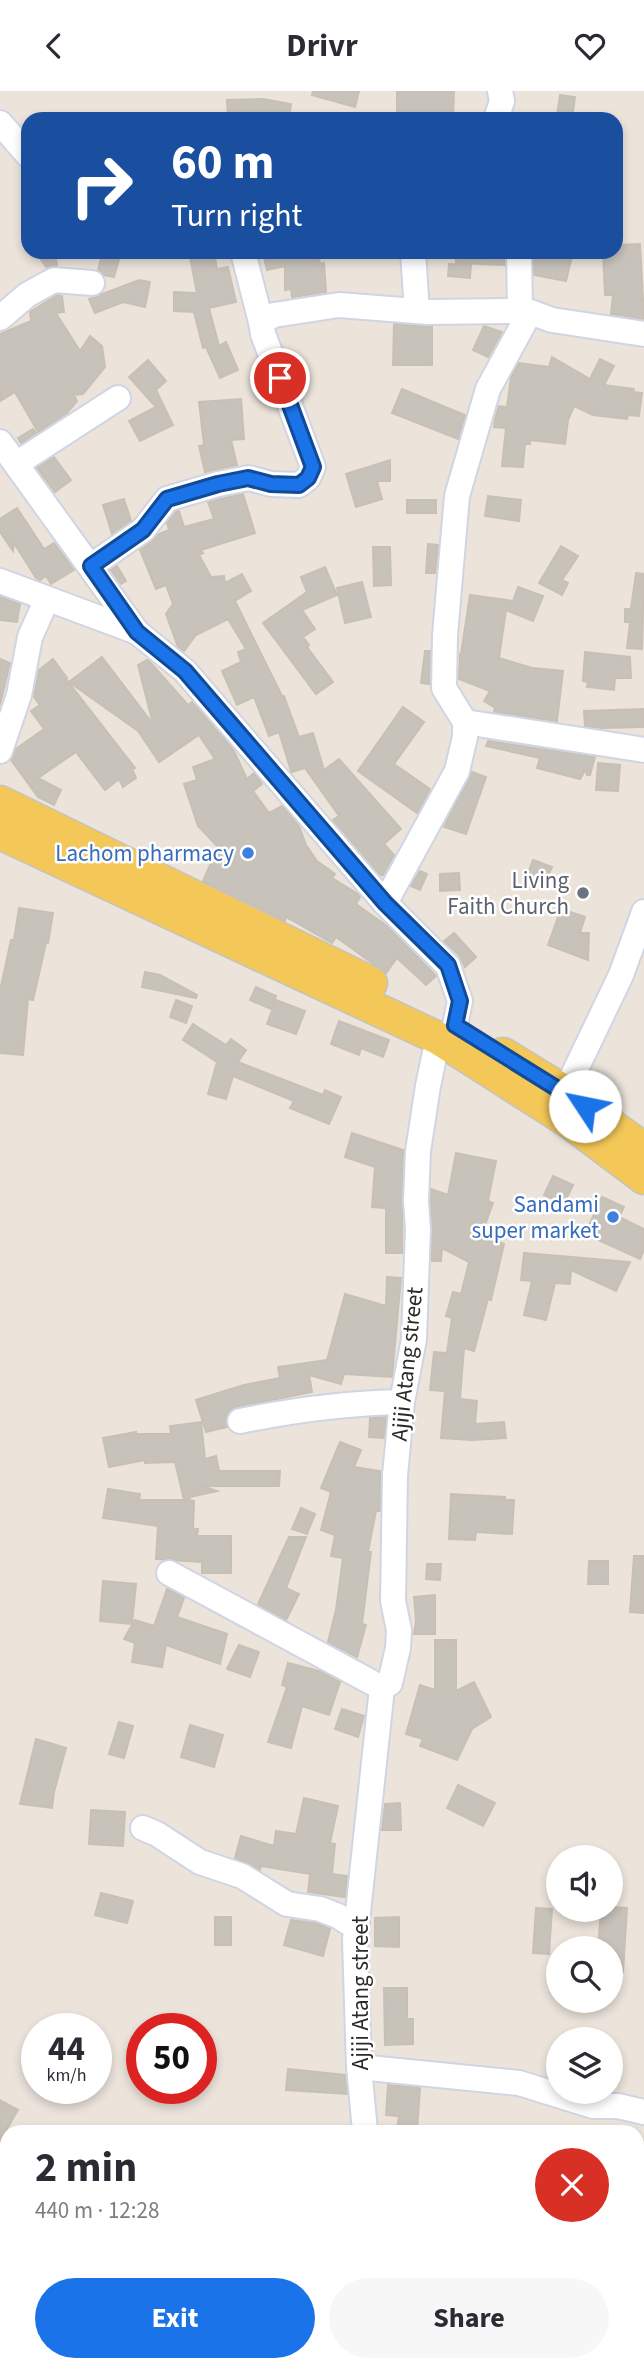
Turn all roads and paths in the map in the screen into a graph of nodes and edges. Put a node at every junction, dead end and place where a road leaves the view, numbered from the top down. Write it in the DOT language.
graph roads {
  1 [pos="500,91"];
  2 [pos="498,112"];
  3 [pos="0,123"];
  4 [pos="21,147"];
  5 [pos="245,259"];
  6 [pos="413,259"];
  7 [pos="520,259"];
  8 [pos="92,283"];
  9 [pos="417,311"];
  10 [pos="525,311"];
  11 [pos="0,319"];
  12 [pos="261,322"];
  13 [pos="644,334"];
  14 [pos="118,398"];
  15 [pos="0,442"];
  16 [pos="16,464"];
  17 [pos="91,566"];
  18 [pos="0,581"];
  19 [pos="47,599"];
  20 [pos="137,632"];
  21 [pos="465,722"];
  22 [pos="644,750"];
  23 [pos="0,751"];
  24 [pos="0,802"];
  25 [pos="0,833"];
  26 [pos="385,903"];
  27 [pos="644,912"];
  28 [pos="447,1031"];
  29 [pos="565,1092"];
  30 [pos="644,1149"];
  31 [pos="644,1178"];
  32 [pos="402,1402"];
  33 [pos="240,1422"];
  34 [pos="169,1573"];
  35 [pos="382,1688"];
  36 [pos="143,1828"];
  37 [pos="357,1928"];
  38 [pos="359,2067"];
  39 [pos="644,2112"];
  40 [pos="364,2125"];
  1 -- 2 [label="street"];
  3 -- 4 [label="street"];
  5 -- 12 [label="street"];
  6 -- 9 [label="street"];
  7 -- 10 [label="street"];
  8 -- 11 [label="street"];
  9 -- 10 [label="street"];
  9 -- 12 [label="street"];
  10 -- 13 [label="street"];
  10 -- 21 [label="street"];
  12 -- 17 [label="street"];
  14 -- 16 [label="street"];
  15 -- 16 [label="street"];
  16 -- 17 [label="street"];
  17 -- 20 [label="street"];
  18 -- 19 [label="street"];
  19 -- 20 [label="street"];
  19 -- 23 [label="street"];
  20 -- 26 [label="street, Ajiji Atang street"];
  21 -- 22 [label="street"];
  21 -- 26 [label="street"];
  24 -- 28 [label="main road"];
  25 -- 28 [label="main road"];
  26 -- 28 [label="street, Ajiji Atang street"];
  27 -- 29 [label="street"];
  28 -- 29 [label="main road"];
  28 -- 31 [label="main road"];
  28 -- 32 [label="street, Ajiji Atang street"];
  29 -- 30 [label="main road"];
  32 -- 33 [label="street"];
  32 -- 35 [label="street, Ajiji Atang street"];
  34 -- 35 [label="street"];
  35 -- 37 [label="street, Ajiji Atang street"];
  36 -- 37 [label="street"];
  37 -- 38 [label="street, Ajiji Atang street"];
  38 -- 39 [label="street"];
  38 -- 40 [label="street, Ajiji Atang street"];
}
